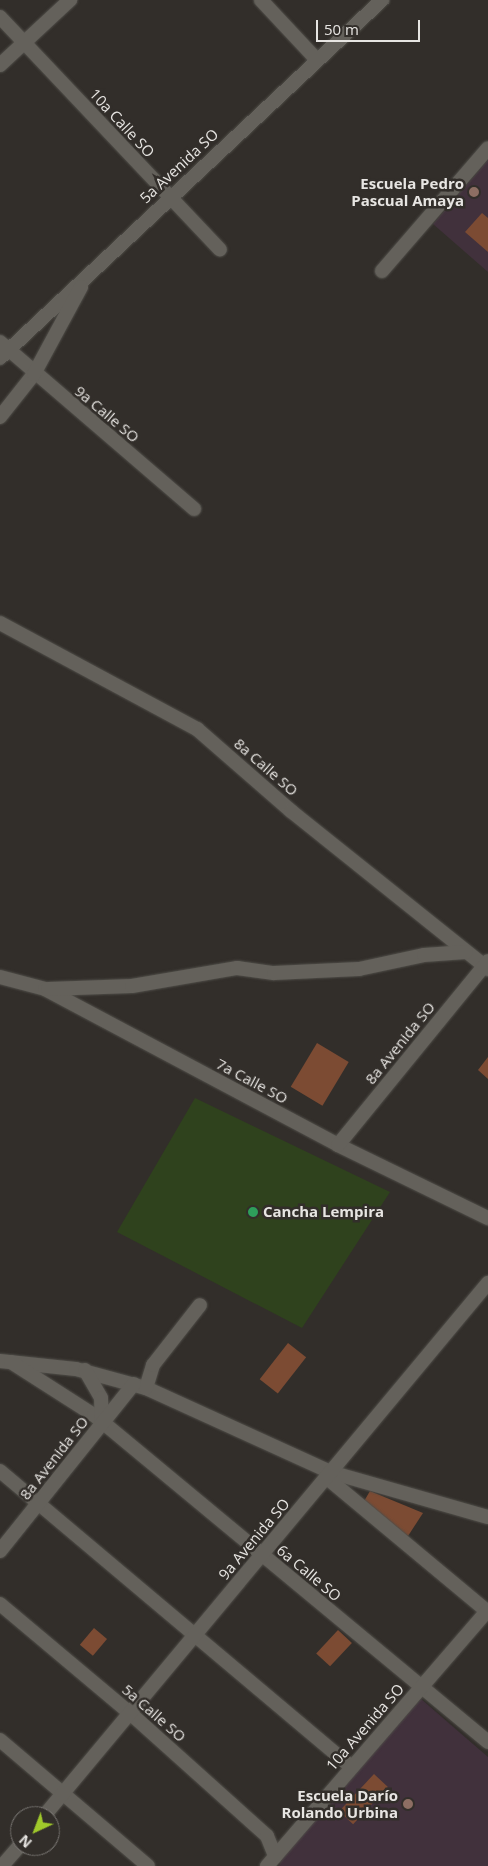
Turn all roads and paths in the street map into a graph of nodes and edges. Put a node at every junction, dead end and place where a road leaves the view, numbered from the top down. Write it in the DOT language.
graph roads {
  1 [pos="70,0"];
  2 [pos="261,0"];
  3 [pos="382,0"];
  4 [pos="0,17"];
  5 [pos="24,42"];
  6 [pos="318,60"];
  7 [pos="0,65"];
  8 [pos="488,148"];
  9 [pos="169,198"];
  10 [pos="220,250"];
  11 [pos="382,271"];
  12 [pos="88,275"];
  13 [pos="3,350"];
  14 [pos="34,374"];
  15 [pos="0,417"];
  16 [pos="194,508"];
  17 [pos="0,623"];
  18 [pos="466,952"];
  19 [pos="486,965"];
  20 [pos="0,977"];
  21 [pos="45,989"];
  22 [pos="338,1145"];
  23 [pos="488,1218"];
  24 [pos="488,1283"];
  25 [pos="200,1305"];
  26 [pos="5,1362"];
  27 [pos="85,1370"];
  28 [pos="140,1386"];
  29 [pos="102,1423"];
  30 [pos="0,1471"];
  31 [pos="328,1475"];
  32 [pos="40,1504"];
  33 [pos="488,1517"];
  34 [pos="0,1551"];
  35 [pos="262,1555"];
  36 [pos="0,1604"];
  37 [pos="488,1611"];
  38 [pos="196,1633"];
  39 [pos="420,1686"];
  40 [pos="130,1712"];
  41 [pos="0,1740"];
  42 [pos="488,1742"];
  43 [pos="352,1767"];
  44 [pos="63,1794"];
  45 [pos="53,1806"];
  46 [pos="11,1856"];
  47 [pos="272,1863"];
  48 [pos="2,1866"];
  49 [pos="148,1866"];
  1 -- 5 [label="street"];
  2 -- 6 [label="street"];
  3 -- 6 [label="street, 5a Avenida SO"];
  4 -- 5 [label="street, 10a Calle SO"];
  5 -- 7 [label="street"];
  5 -- 9 [label="street, 10a Calle SO"];
  6 -- 9 [label="street, 5a Avenida SO"];
  8 -- 11 [label="street"];
  9 -- 10 [label="street, 10a Calle SO"];
  9 -- 12 [label="street, 5a Avenida SO"];
  12 -- 13 [label="street, 5a Avenida SO"];
  12 -- 14 [label="street"];
  13 -- 14 [label="street, 9a Calle SO"];
  14 -- 15 [label="street"];
  14 -- 16 [label="street, 9a Calle SO"];
  17 -- 18 [label="street, 8a Calle SO"];
  18 -- 19 [label="street, 8a Calle SO"];
  18 -- 21 [label="street"];
  19 -- 22 [label="street, 8a Avenida SO"];
  20 -- 21 [label="street, 7a Calle SO"];
  21 -- 22 [label="street, 7a Calle SO"];
  22 -- 23 [label="street, 7a Calle SO"];
  24 -- 31 [label="street, 9a Avenida SO"];
  25 -- 28 [label="street"];
  26 -- 27 [label="street"];
  26 -- 29 [label="street, 6a Calle SO"];
  27 -- 28 [label="street"];
  27 -- 29 [label="street"];
  28 -- 29 [label="street, 8a Avenida SO"];
  28 -- 31 [label="street"];
  29 -- 32 [label="street, 8a Avenida SO"];
  29 -- 35 [label="street, 6a Calle SO"];
  30 -- 32 [label="street"];
  31 -- 33 [label="street"];
  31 -- 35 [label="street, 9a Avenida SO"];
  31 -- 37 [label="street"];
  32 -- 34 [label="street, 8a Avenida SO"];
  32 -- 38 [label="street"];
  35 -- 38 [label="street, 9a Avenida SO"];
  35 -- 39 [label="street, 6a Calle SO"];
  36 -- 40 [label="street, 5a Calle SO"];
  37 -- 39 [label="street, 10a Avenida SO"];
  38 -- 40 [label="street, 9a Avenida SO"];
  38 -- 43 [label="street"];
  39 -- 42 [label="street, 6a Calle SO"];
  39 -- 43 [label="street, 10a Avenida SO"];
  40 -- 44 [label="street, 9a Avenida SO"];
  40 -- 47 [label="street, 5a Calle SO"];
  41 -- 44 [label="street"];
  43 -- 47 [label="street, 10a Avenida SO"];
  44 -- 45 [label="street, 9a Avenida SO"];
  44 -- 49 [label="street"];
  46 -- 48 [label="street"];
}
